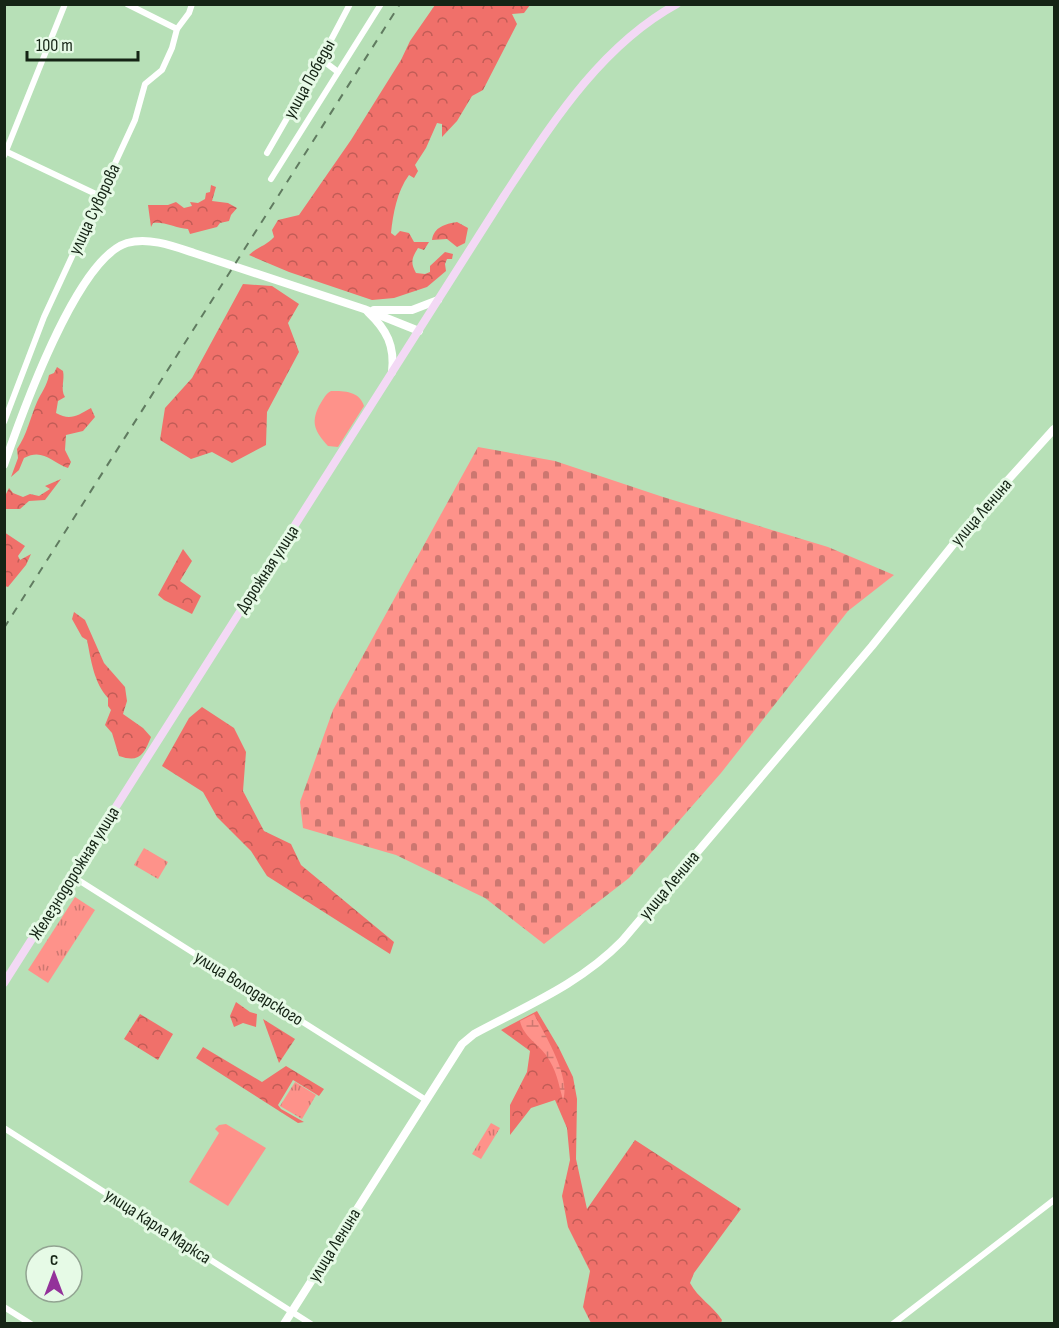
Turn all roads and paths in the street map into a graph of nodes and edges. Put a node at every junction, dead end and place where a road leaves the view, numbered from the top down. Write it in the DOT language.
graph roads {
  1 [pos="65,4"];
  2 [pos="127,4"];
  3 [pos="192,4"];
  4 [pos="350,4"];
  5 [pos="381,4"];
  6 [pos="677,4"];
  7 [pos="177,28"];
  8 [pos="321,59"];
  9 [pos="338,72"];
  10 [pos="5,153"];
  11 [pos="267,153"];
  12 [pos="272,179"];
  13 [pos="100,196"];
  14 [pos="439,300"];
  15 [pos="364,309"];
  16 [pos="419,331"];
  17 [pos="391,376"];
  18 [pos="4,422"];
  19 [pos="1054,429"];
  20 [pos="4,465"];
  21 [pos="144,763"];
  22 [pos="72,876"];
  23 [pos="4,983"];
  24 [pos="426,1100"];
  25 [pos="4,1128"];
  26 [pos="1054,1200"];
  27 [pos="4,1307"];
  28 [pos="292,1311"];
  29 [pos="31,1323"];
  30 [pos="284,1323"];
  31 [pos="311,1323"];
  32 [pos="893,1323"];
  1 -- 10 [label="street"];
  2 -- 7 [label="street"];
  3 -- 7 [label="street, улица Суворова"];
  4 -- 8 [label="street, улица Победы"];
  5 -- 9 [label="street"];
  6 -- 14 [label="main road, Дорожная улица"];
  7 -- 13 [label="street, улица Суворова"];
  8 -- 9 [label="street"];
  8 -- 11 [label="street, улица Победы"];
  9 -- 12 [label="street"];
  10 -- 13 [label="street"];
  13 -- 18 [label="street, улица Суворова"];
  14 -- 15 [label="street"];
  14 -- 16 [label="main road, Дорожная улица"];
  15 -- 16 [label="street"];
  15 -- 17 [label="street"];
  15 -- 20 [label="street"];
  16 -- 17 [label="main road, Дорожная улица"];
  17 -- 21 [label="main road, Дорожная улица"];
  19 -- 24 [label="street, улица Ленина"];
  21 -- 22 [label="main road, Железнодорожная улица"];
  22 -- 23 [label="main road, Железнодорожная улица"];
  22 -- 24 [label="street, улица Володарского"];
  24 -- 28 [label="street, улица Ленина"];
  25 -- 28 [label="street, улица Карла Маркса"];
  26 -- 32 [label="street"];
  27 -- 29 [label="street"];
  28 -- 30 [label="street, улица Ленина"];
  28 -- 31 [label="street, улица Карла Маркса"];
}
